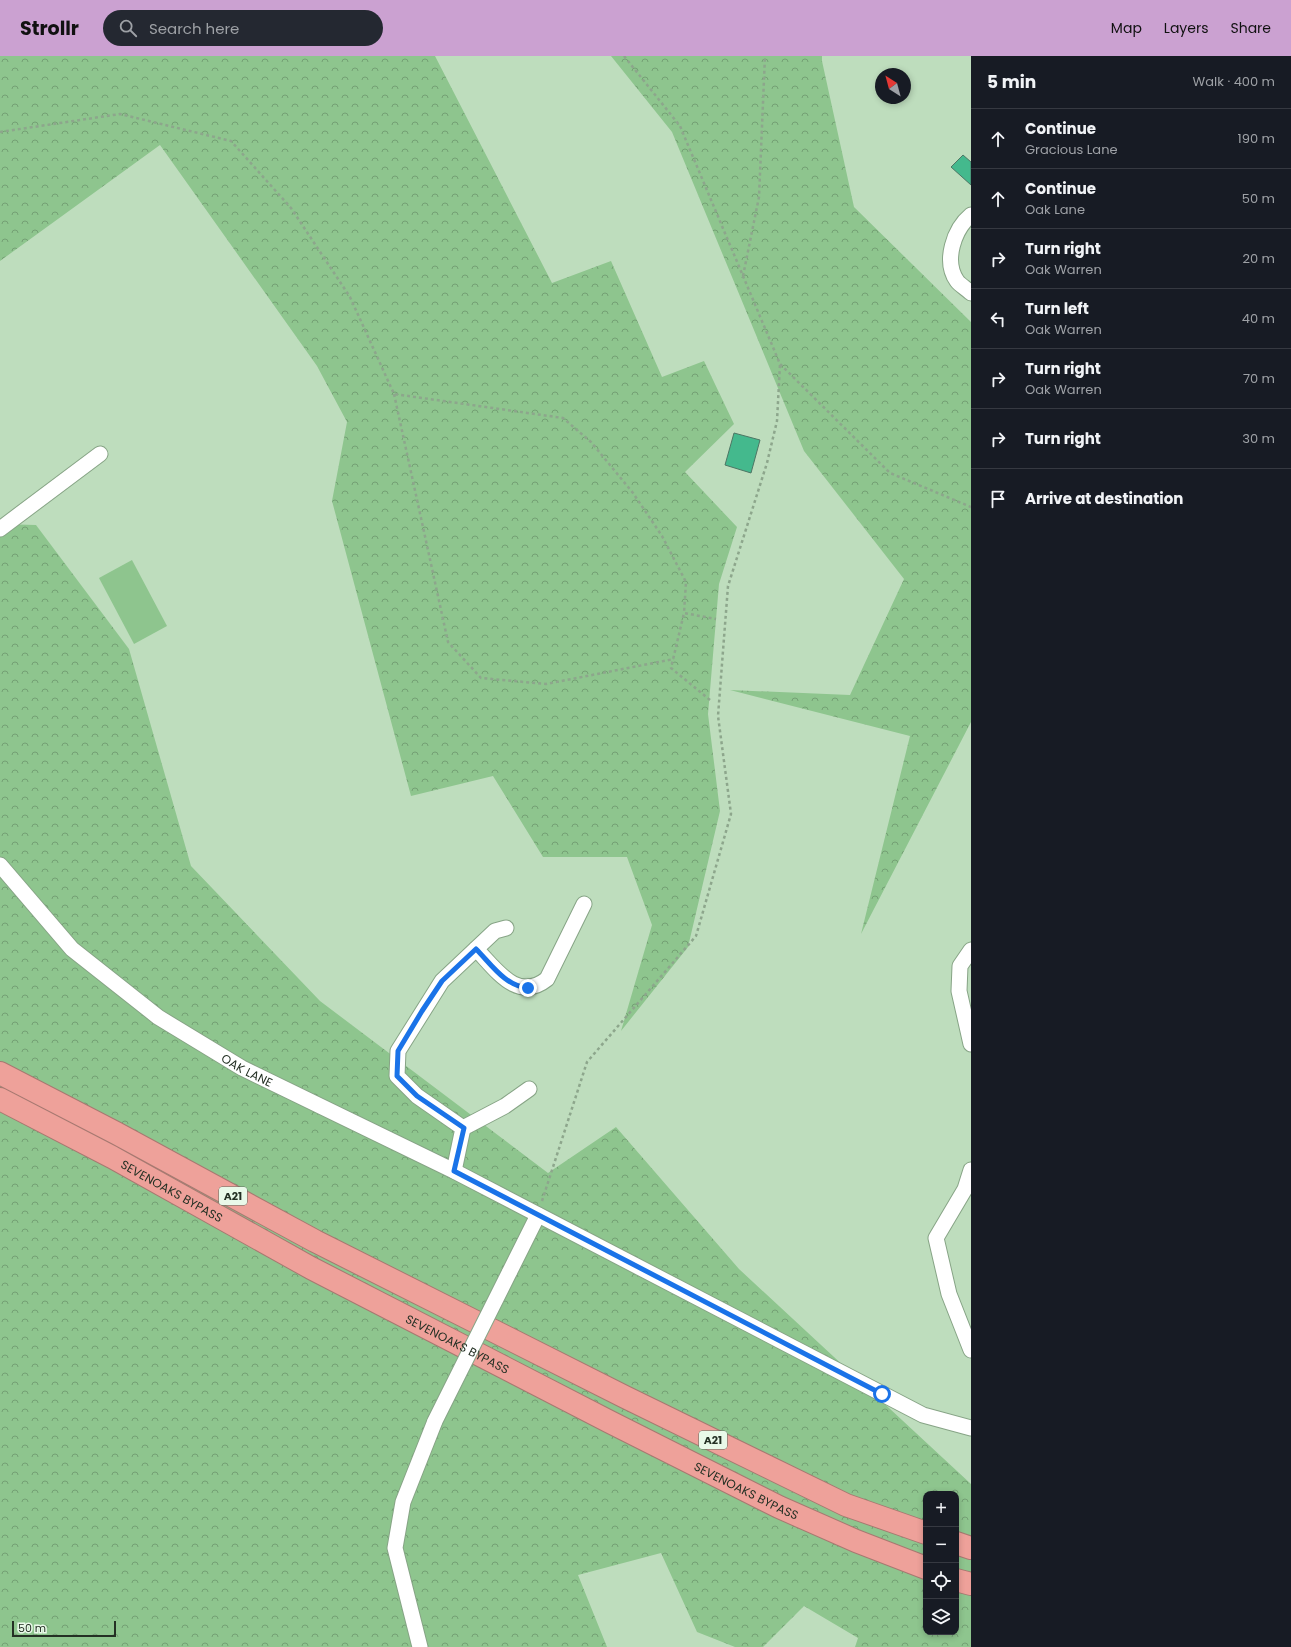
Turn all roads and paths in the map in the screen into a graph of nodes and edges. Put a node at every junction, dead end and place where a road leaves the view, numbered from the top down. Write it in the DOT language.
graph roads {
  1 [pos="624,56"];
  2 [pos="765,56"];
  3 [pos="0,132"];
  4 [pos="971,215"];
  5 [pos="743,277"];
  6 [pos="971,293"];
  7 [pos="780,364"];
  8 [pos="394,394"];
  9 [pos="100,454"];
  10 [pos="971,507"];
  11 [pos="0,529"];
  12 [pos="684,613"];
  13 [pos="716,620"];
  14 [pos="674,659"];
  15 [pos="710,700"];
  16 [pos="0,865"];
  17 [pos="584,904"];
  18 [pos="506,928"];
  19 [pos="476,949"];
  20 [pos="971,950"];
  21 [pos="971,1044"];
  22 [pos="0,1073"];
  23 [pos="529,1089"];
  24 [pos="0,1099"];
  25 [pos="464,1128"];
  26 [pos="971,1170"];
  27 [pos="454,1171"];
  28 [pos="538,1215"];
  29 [pos="971,1350"];
  30 [pos="971,1428"];
  31 [pos="923,1532"];
  32 [pos="959,1544"];
  33 [pos="971,1548"];
  34 [pos="923,1567"];
  35 [pos="959,1581"];
  36 [pos="971,1584"];
  37 [pos="420,1647"];
  1 -- 5 [label="path"];
  2 -- 5 [label="path"];
  3 -- 8 [label="path"];
  4 -- 6 [label="street"];
  5 -- 7 [label="path"];
  7 -- 10 [label="path"];
  7 -- 28 [label="path"];
  8 -- 12 [label="path"];
  8 -- 14 [label="path"];
  9 -- 11 [label="street"];
  12 -- 13 [label="path"];
  12 -- 14 [label="path"];
  14 -- 15 [label="path"];
  16 -- 27 [label="street, OAK LANE"];
  17 -- 19 [label="street"];
  18 -- 19 [label="street"];
  19 -- 25 [label="street"];
  20 -- 21 [label="street"];
  22 -- 31 [label="highway, SEVENOAKS BYPASS / A21"];
  23 -- 25 [label="street"];
  24 -- 34 [label="highway, SEVENOAKS BYPASS / A21"];
  25 -- 27 [label="street"];
  26 -- 29 [label="street"];
  27 -- 28 [label="street, OAK LANE"];
  28 -- 30 [label="street, OAK LANE"];
  28 -- 37 [label="street, bridge"];
  32 -- 33 [label="highway"];
  35 -- 36 [label="highway"];
}
